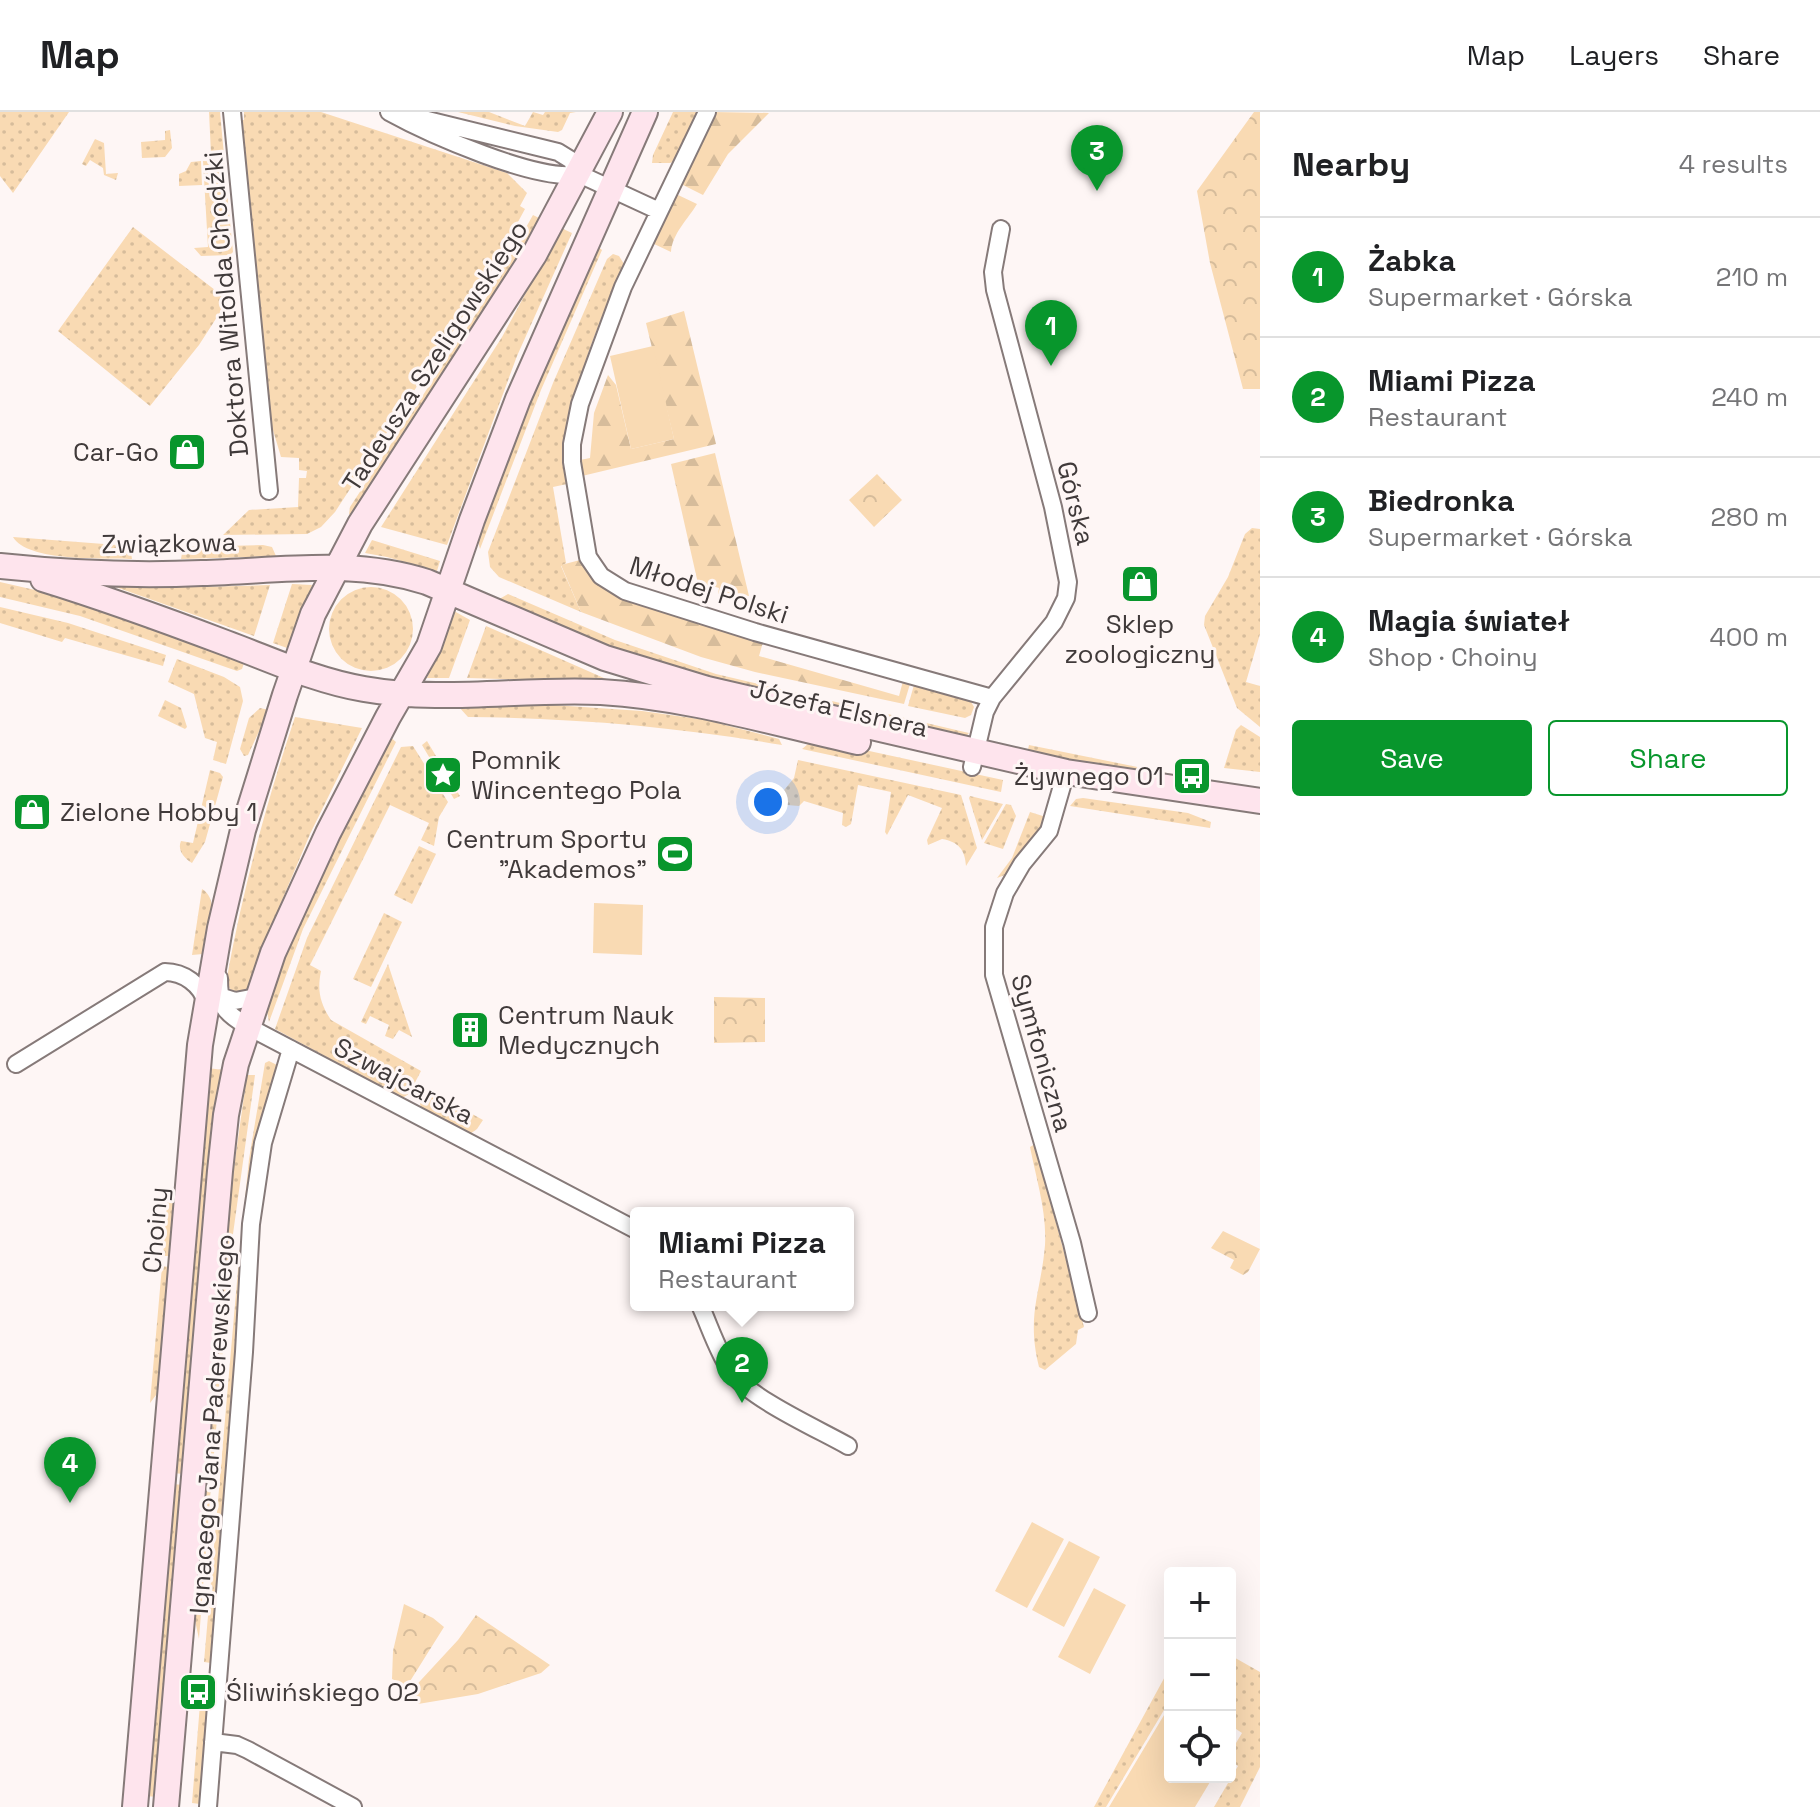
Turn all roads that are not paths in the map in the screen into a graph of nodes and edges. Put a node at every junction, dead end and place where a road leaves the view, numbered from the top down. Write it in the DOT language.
graph roads {
  1 [pos="232,112"];
  2 [pos="389,112"];
  3 [pos="395,112"];
  4 [pos="610,112"];
  5 [pos="645,112"];
  6 [pos="707,112"];
  7 [pos="579,174"];
  8 [pos="610,188"];
  9 [pos="659,211"];
  10 [pos="1001,229"];
  11 [pos="269,491"];
  12 [pos="1,566"];
  13 [pos="337,567"];
  14 [pos="449,591"];
  15 [pos="293,669"];
  16 [pos="403,694"];
  17 [pos="992,698"];
  18 [pos="974,760"];
  19 [pos="1065,780"];
  20 [pos="1260,801"];
  21 [pos="1260,816"];
  22 [pos="220,928"];
  23 [pos="213,964"];
  24 [pos="179,975"];
  25 [pos="256,997"];
  26 [pos="213,1000"];
  27 [pos="247,1026"];
  28 [pos="291,1049"];
  29 [pos="16,1064"];
  30 [pos="630,1227"];
  31 [pos="703,1311"];
  32 [pos="1088,1313"];
  33 [pos="848,1446"];
  34 [pos="213,1742"];
  35 [pos="135,1807"];
  36 [pos="166,1807"];
  37 [pos="208,1807"];
  38 [pos="353,1807"];
  1 -- 11 [label="street, Doktora Witolda Chodźki"];
  2 -- 7 [label="street"];
  3 -- 7 [label="street"];
  4 -- 7 [label="street, Tadeusza Szeligowskiego"];
  5 -- 8 [label="street"];
  6 -- 9 [label="street, Młodej Polski"];
  7 -- 8 [label="street"];
  7 -- 13 [label="street, Tadeusza Szeligowskiego"];
  8 -- 9 [label="street"];
  8 -- 14 [label="street"];
  9 -- 17 [label="street, Młodej Polski"];
  10 -- 17 [label="street, Górska"];
  12 -- 13 [label="street, Związkowa"];
  12 -- 15 [label="street, Związkowa"];
  13 -- 14 [label="street, Związkowa"];
  13 -- 15 [label="street, Tadeusza Szeligowskiego"];
  14 -- 16 [label="street"];
  14 -- 18 [label="street, Józefa Elsnera"];
  15 -- 16 [label="street, Związkowa"];
  15 -- 22 [label="street, Choiny"];
  16 -- 18 [label="street, Józefa Elsnera"];
  16 -- 25 [label="street"];
  17 -- 18 [label="street, Górska"];
  18 -- 19 [label="street, Józefa Elsnera"];
  19 -- 20 [label="street, Józefa Elsnera"];
  19 -- 21 [label="street, Józefa Elsnera"];
  19 -- 32 [label="street, Symfoniczna"];
  22 -- 23 [label="street, Choiny"];
  22 -- 26 [label="street"];
  23 -- 24 [label="street"];
  23 -- 26 [label="street, Choiny"];
  24 -- 26 [label="street, Szwajcarska"];
  24 -- 29 [label="street"];
  25 -- 26 [label="street"];
  25 -- 27 [label="street"];
  26 -- 27 [label="street, Szwajcarska"];
  26 -- 35 [label="street, Choiny"];
  27 -- 28 [label="street, Szwajcarska"];
  27 -- 36 [label="street"];
  28 -- 30 [label="street, Szwajcarska"];
  28 -- 34 [label="street, Ignacego Jana Paderewskiego"];
  31 -- 33 [label="street"];
  34 -- 37 [label="street, Ignacego Jana Paderewskiego"];
  34 -- 38 [label="street"];
}
